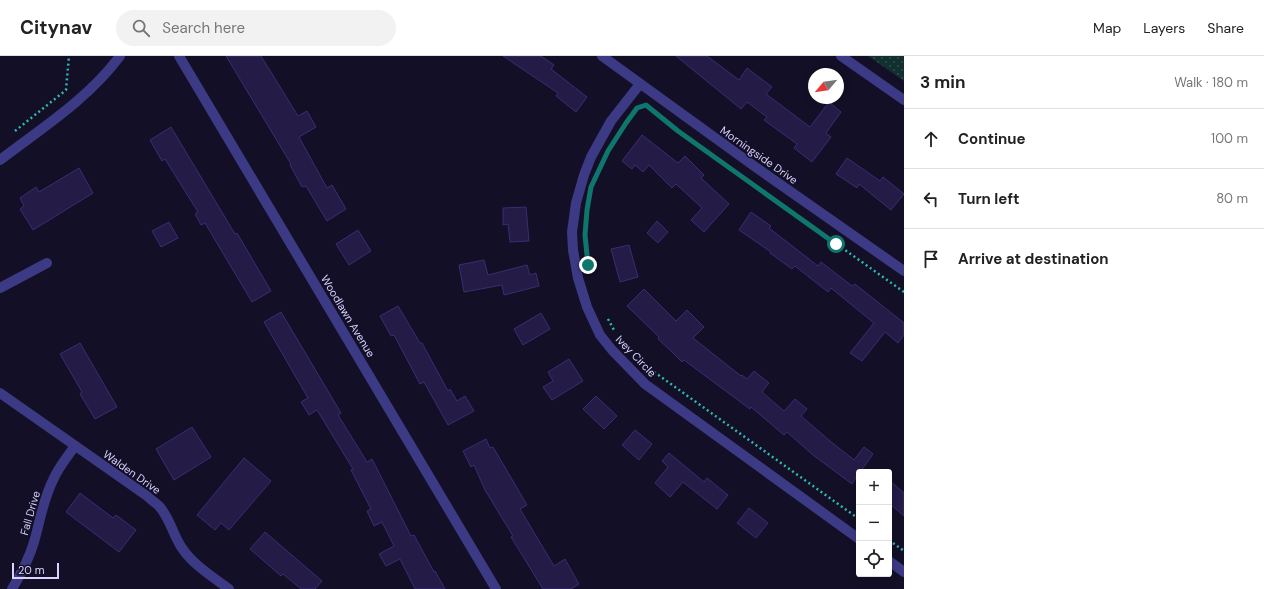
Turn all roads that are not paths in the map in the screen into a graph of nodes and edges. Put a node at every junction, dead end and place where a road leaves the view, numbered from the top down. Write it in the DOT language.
graph roads {
  1 [pos="120,56"];
  2 [pos="179,56"];
  3 [pos="602,56"];
  4 [pos="841,56"];
  5 [pos="640,84"];
  6 [pos="904,100"];
  7 [pos="0,160"];
  8 [pos="47,263"];
  9 [pos="904,271"];
  10 [pos="0,288"];
  11 [pos="0,393"];
  12 [pos="75,446"];
  13 [pos="856,537"];
  14 [pos="892,563"];
  15 [pos="904,572"];
  16 [pos="12,589"];
  17 [pos="229,589"];
  18 [pos="496,589"];
  1 -- 7 [label="street"];
  2 -- 18 [label="street, Woodlawn Avenue"];
  3 -- 5 [label="street, Morningside Drive"];
  4 -- 6 [label="street"];
  5 -- 9 [label="street, Morningside Drive"];
  5 -- 13 [label="street, Ivey Circle"];
  8 -- 10 [label="street"];
  11 -- 12 [label="street, Walden Drive"];
  12 -- 16 [label="street, Fall Drive"];
  12 -- 17 [label="street, Walden Drive"];
  14 -- 15 [label="street"];
}
